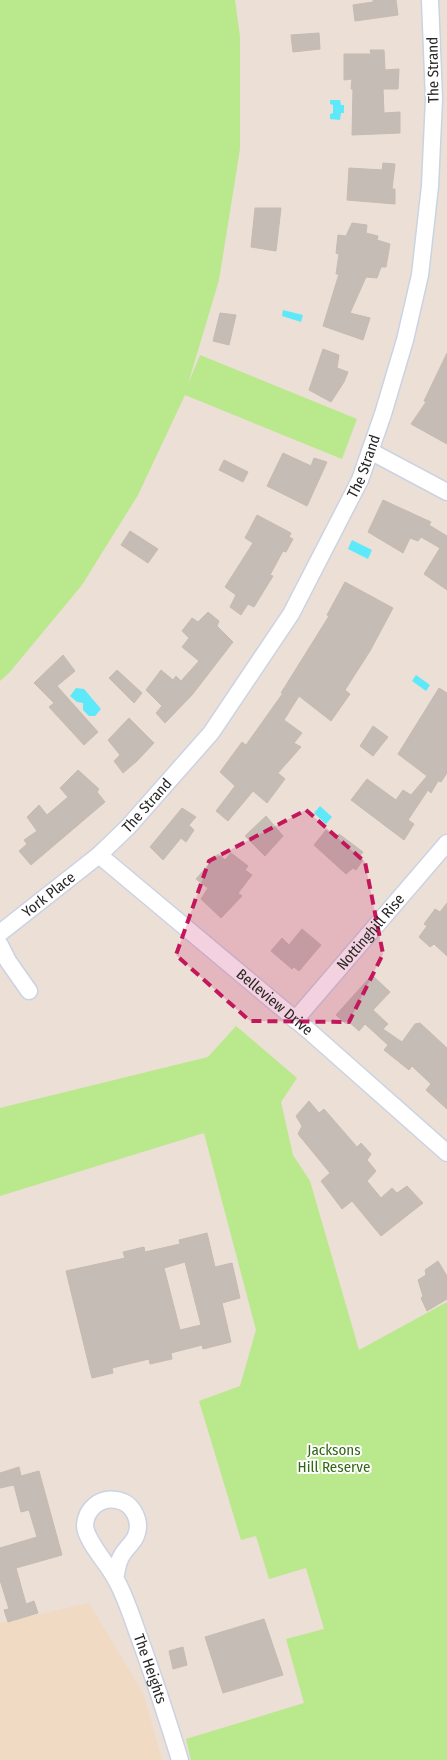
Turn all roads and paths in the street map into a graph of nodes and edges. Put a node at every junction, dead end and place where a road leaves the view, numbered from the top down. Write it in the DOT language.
graph roads {
  1 [pos="430,0"];
  2 [pos="370,450"];
  3 [pos="447,492"];
  4 [pos="447,843"];
  5 [pos="99,855"];
  6 [pos="0,933"];
  7 [pos="0,945"];
  8 [pos="29,991"];
  9 [pos="296,1020"];
  10 [pos="447,1153"];
  11 [pos="115,1578"];
  12 [pos="180,1760"];
  1 -- 2 [label="street, The Strand"];
  2 -- 3 [label="street"];
  2 -- 5 [label="street, The Strand"];
  4 -- 9 [label="street, Nottinghill Rise"];
  5 -- 6 [label="street, York Place"];
  5 -- 9 [label="street, Belleview Drive"];
  7 -- 8 [label="street"];
  9 -- 10 [label="street, Belleview Drive"];
  11 -- 12 [label="street, The Heights"];
}
